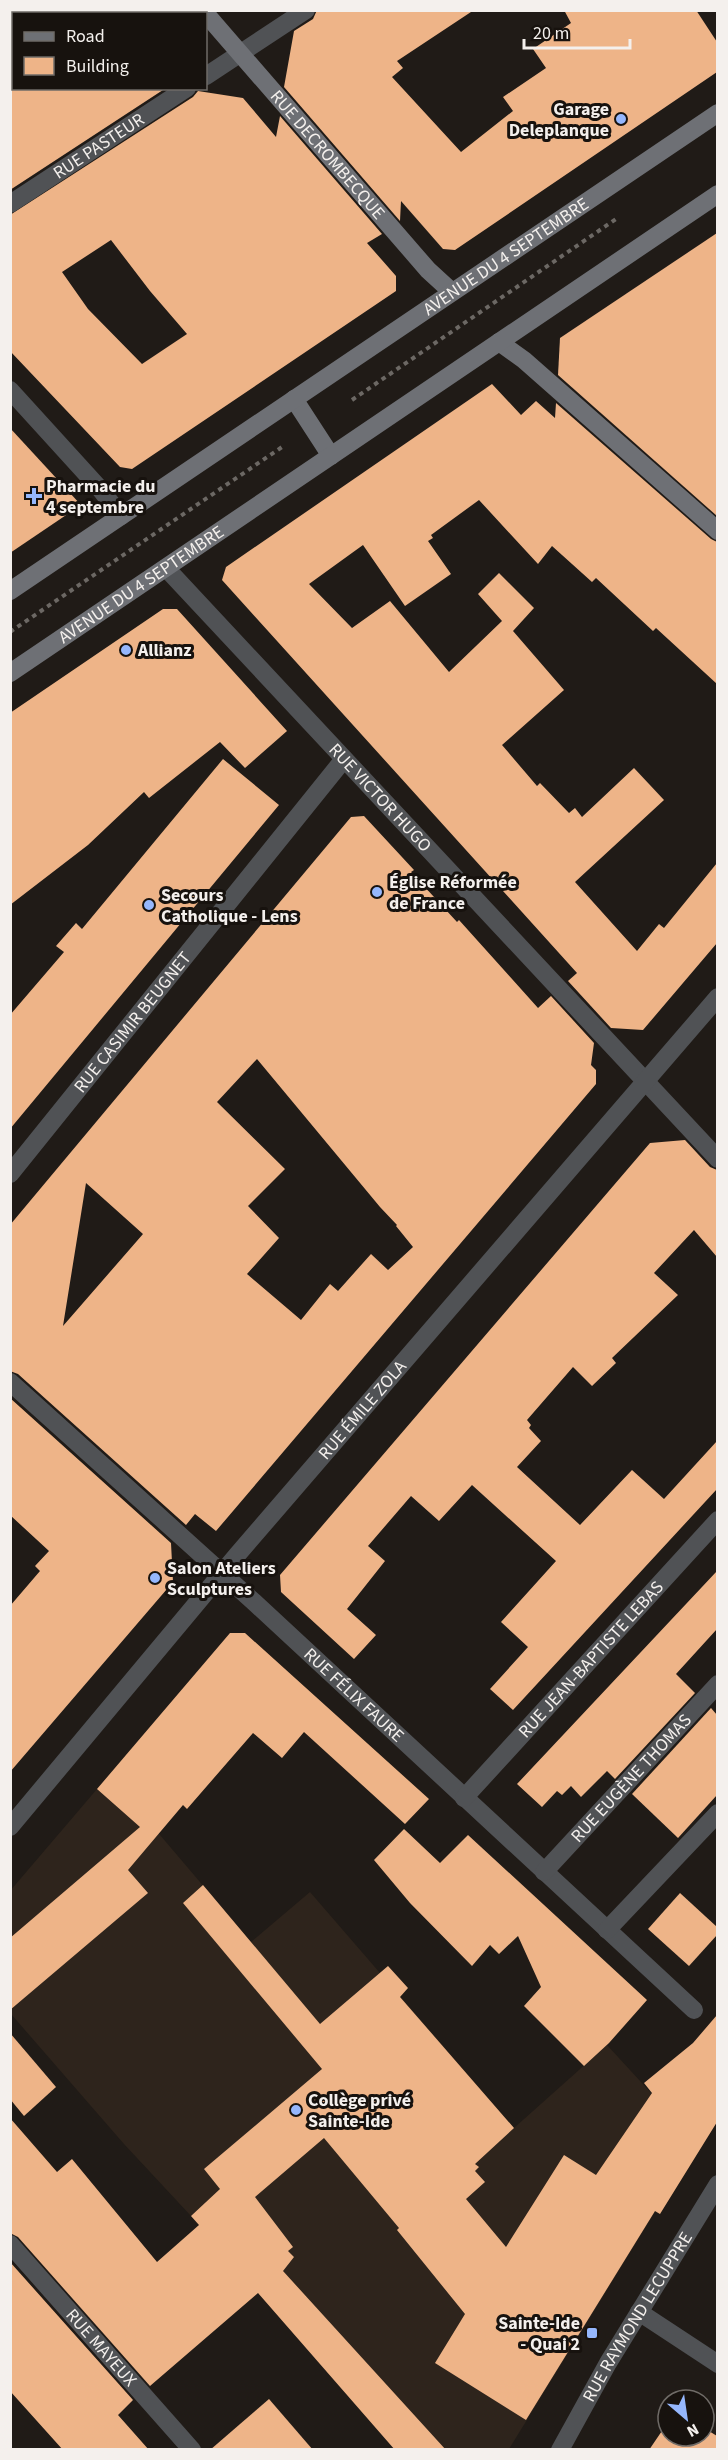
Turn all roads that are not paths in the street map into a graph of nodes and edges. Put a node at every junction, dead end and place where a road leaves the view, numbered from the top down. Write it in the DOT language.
graph roads {
  1 [pos="306,10"];
  2 [pos="207,16"];
  3 [pos="240,54"];
  4 [pos="207,75"];
  5 [pos="184,90"];
  6 [pos="717,113"];
  7 [pos="717,194"];
  8 [pos="10,204"];
  9 [pos="452,292"];
  10 [pos="499,342"];
  11 [pos="10,390"];
  12 [pos="294,399"];
  13 [pos="331,456"];
  14 [pos="121,516"];
  15 [pos="717,531"];
  16 [pos="166,568"];
  17 [pos="10,591"];
  18 [pos="10,673"];
  19 [pos="344,759"];
  20 [pos="717,997"];
  21 [pos="645,1082"];
  22 [pos="717,1159"];
  23 [pos="10,1174"];
  24 [pos="10,1382"];
  25 [pos="717,1520"];
  26 [pos="221,1575"];
  27 [pos="717,1684"];
  28 [pos="464,1798"];
  29 [pos="717,1813"];
  30 [pos="10,1827"];
  31 [pos="544,1872"];
  32 [pos="607,1930"];
  33 [pos="694,2010"];
  34 [pos="717,2184"];
  35 [pos="10,2244"];
  36 [pos="639,2312"];
  37 [pos="717,2364"];
  38 [pos="192,2450"];
  39 [pos="560,2450"];
  1 -- 3 [label="street"];
  2 -- 3 [label="main road, RUE DECROMBECQUE"];
  3 -- 4 [label="street"];
  3 -- 9 [label="main road, RUE DECROMBECQUE"];
  5 -- 8 [label="street, RUE PASTEUR"];
  6 -- 9 [label="main road, AVENUE DU 4 SEPTEMBRE"];
  7 -- 10 [label="main road, AVENUE DU 4 SEPTEMBRE"];
  9 -- 12 [label="main road, AVENUE DU 4 SEPTEMBRE"];
  10 -- 13 [label="main road, AVENUE DU 4 SEPTEMBRE"];
  10 -- 15 [label="main road"];
  11 -- 14 [label="street"];
  12 -- 13 [label="main road"];
  12 -- 14 [label="main road, AVENUE DU 4 SEPTEMBRE"];
  13 -- 16 [label="main road, AVENUE DU 4 SEPTEMBRE"];
  14 -- 17 [label="main road, AVENUE DU 4 SEPTEMBRE"];
  16 -- 18 [label="main road, AVENUE DU 4 SEPTEMBRE"];
  16 -- 19 [label="street, RUE VICTOR HUGO"];
  19 -- 21 [label="street, RUE VICTOR HUGO"];
  19 -- 23 [label="street, RUE CASIMIR BEUGNET"];
  20 -- 21 [label="street, RUE ÉMILE ZOLA"];
  21 -- 22 [label="street, RUE VICTOR HUGO"];
  21 -- 26 [label="street, RUE ÉMILE ZOLA"];
  24 -- 26 [label="street, RUE FÉLIX FAURE"];
  25 -- 28 [label="street, RUE JEAN-BAPTISTE LEBAS"];
  26 -- 28 [label="street, RUE FÉLIX FAURE"];
  26 -- 30 [label="street, RUE ÉMILE ZOLA"];
  27 -- 31 [label="street, RUE EUGÈNE THOMAS"];
  28 -- 31 [label="street, RUE FÉLIX FAURE"];
  29 -- 32 [label="street"];
  31 -- 32 [label="street, RUE FÉLIX FAURE"];
  32 -- 33 [label="street, RUE FÉLIX FAURE"];
  34 -- 36 [label="street, RUE RAYMOND LECUPPRE"];
  35 -- 38 [label="street, RUE MAYEUX"];
  36 -- 37 [label="street"];
  36 -- 39 [label="street, RUE RAYMOND LECUPPRE"];
}
